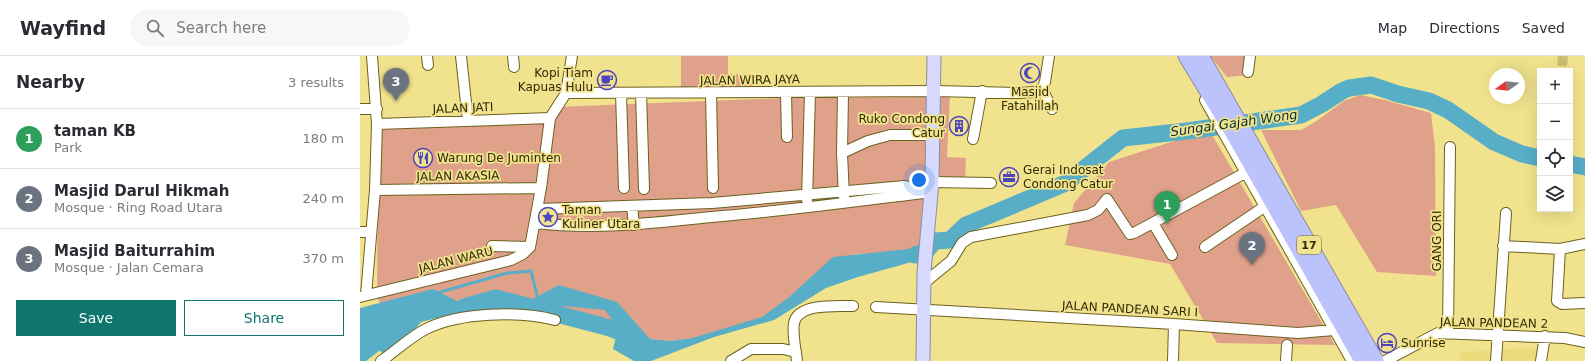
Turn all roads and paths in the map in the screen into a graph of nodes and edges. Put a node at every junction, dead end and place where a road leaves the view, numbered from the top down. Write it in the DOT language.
graph roads {
  1 [pos="372,56"];
  2 [pos="462,56"];
  3 [pos="513,56"];
  4 [pos="572,56"];
  5 [pos="934,56"];
  6 [pos="1050,56"];
  7 [pos="1250,56"];
  8 [pos="1194,57"];
  9 [pos="514,67"];
  10 [pos="1248,72"];
  11 [pos="1042,88"];
  12 [pos="934,91"];
  13 [pos="982,91"];
  14 [pos="810,92"];
  15 [pos="843,92"];
  16 [pos="566,93"];
  17 [pos="621,93"];
  18 [pos="641,93"];
  19 [pos="786,93"];
  20 [pos="711,94"];
  21 [pos="360,109"];
  22 [pos="377,109"];
  23 [pos="1052,109"];
  24 [pos="550,118"];
  25 [pos="468,121"];
  26 [pos="377,124"];
  27 [pos="1237,131"];
  28 [pos="933,135"];
  29 [pos="787,137"];
  30 [pos="973,139"];
  31 [pos="1450,147"];
  32 [pos="842,153"];
  33 [pos="1245,173"];
  34 [pos="991,183"];
  35 [pos="931,187"];
  36 [pos="541,188"];
  37 [pos="624,188"];
  38 [pos="713,188"];
  39 [pos="644,189"];
  40 [pos="375,190"];
  41 [pos="844,190"];
  42 [pos="808,194"];
  43 [pos="912,194"];
  44 [pos="758,200"];
  45 [pos="712,203"];
  46 [pos="845,203"];
  47 [pos="632,206"];
  48 [pos="1264,207"];
  49 [pos="807,208"];
  50 [pos="538,209"];
  51 [pos="760,213"];
  52 [pos="1506,213"];
  53 [pos="712,217"];
  54 [pos="536,223"];
  55 [pos="1153,223"];
  56 [pos="634,225"];
  57 [pos="360,232"];
  58 [pos="371,232"];
  59 [pos="1585,244"];
  60 [pos="492,246"];
  61 [pos="1205,246"];
  62 [pos="1503,246"];
  63 [pos="530,248"];
  64 [pos="1560,249"];
  65 [pos="1172,255"];
  66 [pos="924,277"];
  67 [pos="363,296"];
  68 [pos="1585,303"];
  69 [pos="853,306"];
  70 [pos="876,307"];
  71 [pos="924,310"];
  72 [pos="555,320"];
  73 [pos="1174,324"];
  74 [pos="1334,330"];
  75 [pos="1448,334"];
  76 [pos="1498,336"];
  77 [pos="1545,336"];
  78 [pos="1585,342"];
  79 [pos="1287,345"];
  80 [pos="796,356"];
  81 [pos="381,361"];
  82 [pos="731,361"];
  83 [pos="923,361"];
  84 [pos="1173,361"];
  85 [pos="1286,361"];
  86 [pos="1352,361"];
  87 [pos="1362,361"];
  88 [pos="1376,361"];
  89 [pos="1385,361"];
  90 [pos="1496,361"];
  91 [pos="1541,361"];
  1 -- 22 [label="street"];
  2 -- 25 [label="street"];
  3 -- 9 [label="street"];
  4 -- 16 [label="street"];
  5 -- 12 [label="main road"];
  6 -- 11 [label="street"];
  7 -- 10 [label="street"];
  8 -- 27 [label="highway, 17"];
  11 -- 13 [label="street, JALAN WIRA JAYA"];
  11 -- 23 [label="street"];
  12 -- 13 [label="street, JALAN WIRA JAYA"];
  12 -- 15 [label="street, JALAN WIRA JAYA"];
  12 -- 28 [label="main road"];
  13 -- 30 [label="street"];
  14 -- 15 [label="street, JALAN WIRA JAYA"];
  14 -- 19 [label="street, JALAN WIRA JAYA"];
  14 -- 42 [label="street"];
  15 -- 32 [label="street"];
  16 -- 17 [label="street, JALAN WIRA JAYA"];
  16 -- 24 [label="street"];
  17 -- 18 [label="street, JALAN WIRA JAYA"];
  17 -- 37 [label="street"];
  18 -- 20 [label="street, JALAN WIRA JAYA"];
  18 -- 39 [label="street"];
  19 -- 20 [label="street, JALAN WIRA JAYA"];
  19 -- 29 [label="street"];
  20 -- 38 [label="street"];
  21 -- 22 [label="street"];
  22 -- 26 [label="street"];
  24 -- 25 [label="street, JALAN JATI"];
  24 -- 36 [label="street"];
  25 -- 26 [label="street, JALAN JATI"];
  26 -- 40 [label="street"];
  27 -- 33 [label="street"];
  27 -- 87 [label="highway, 17"];
  27 -- 88 [label="highway, 17"];
  27 -- 89 [label="street"];
  28 -- 32 [label="street"];
  28 -- 35 [label="main road"];
  31 -- 75 [label="street, GANG ORI"];
  32 -- 41 [label="street"];
  33 -- 48 [label="street"];
  33 -- 55 [label="street"];
  34 -- 35 [label="street"];
  35 -- 43 [label="street"];
  35 -- 66 [label="main road"];
  36 -- 40 [label="street, JALAN AKASIA"];
  36 -- 50 [label="street"];
  40 -- 58 [label="street"];
  41 -- 42 [label="street"];
  41 -- 43 [label="street"];
  41 -- 46 [label="street"];
  42 -- 44 [label="street"];
  42 -- 49 [label="street"];
  43 -- 46 [label="street"];
  44 -- 45 [label="street"];
  44 -- 51 [label="street"];
  45 -- 47 [label="street"];
  45 -- 53 [label="street"];
  46 -- 49 [label="street"];
  47 -- 50 [label="street"];
  47 -- 56 [label="street"];
  48 -- 61 [label="street"];
  48 -- 74 [label="street"];
  49 -- 51 [label="street"];
  50 -- 54 [label="street"];
  51 -- 53 [label="street"];
  52 -- 62 [label="street"];
  53 -- 56 [label="street"];
  54 -- 56 [label="street"];
  54 -- 63 [label="street"];
  55 -- 65 [label="street"];
  55 -- 66 [label="street"];
  57 -- 58 [label="street"];
  58 -- 67 [label="street"];
  59 -- 64 [label="street"];
  60 -- 63 [label="street"];
  62 -- 64 [label="street"];
  62 -- 76 [label="street"];
  63 -- 67 [label="street, JALAN WARU"];
  64 -- 68 [label="street"];
  66 -- 71 [label="main road"];
  69 -- 80 [label="street"];
  70 -- 71 [label="street, JALAN PANDEAN SARI I"];
  71 -- 73 [label="street, JALAN PANDEAN SARI I"];
  71 -- 83 [label="main road"];
  72 -- 81 [label="street"];
  73 -- 74 [label="street, JALAN PANDEAN SARI I"];
  73 -- 84 [label="street"];
  74 -- 86 [label="street"];
  75 -- 76 [label="street, JALAN PANDEAN 2"];
  75 -- 89 [label="street, JALAN PANDEAN 2"];
  76 -- 77 [label="street, JALAN PANDEAN 2"];
  76 -- 90 [label="street"];
  77 -- 78 [label="street, JALAN PANDEAN 2"];
  77 -- 91 [label="street"];
  79 -- 85 [label="street"];
  80 -- 82 [label="street"];
}
